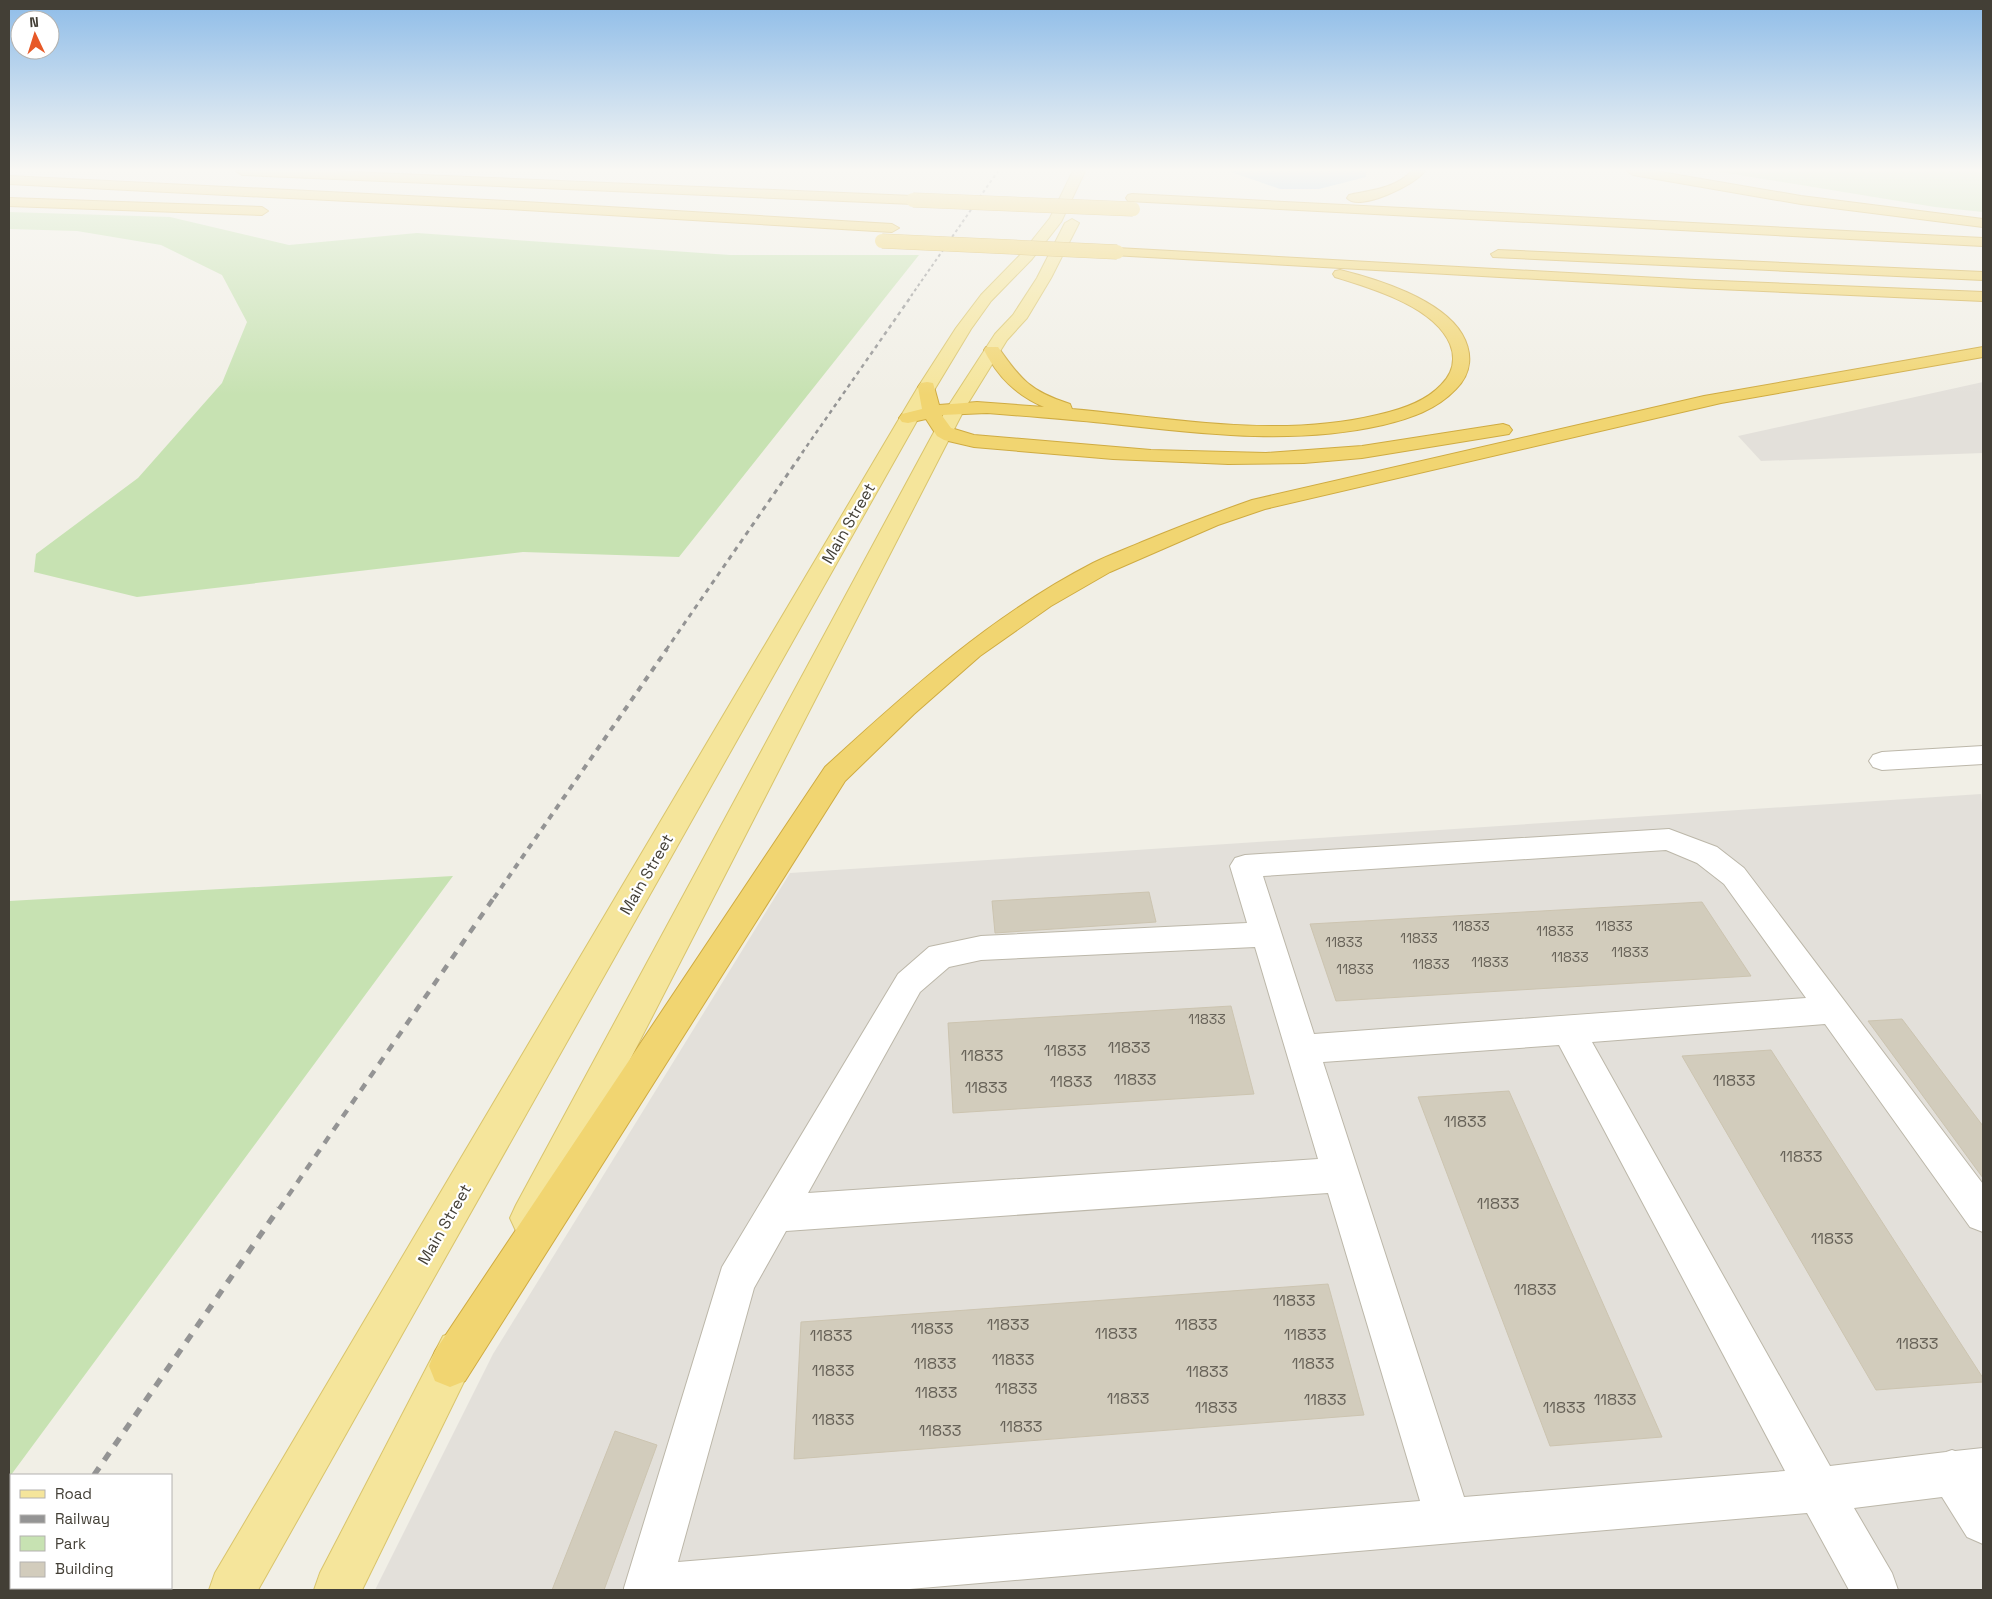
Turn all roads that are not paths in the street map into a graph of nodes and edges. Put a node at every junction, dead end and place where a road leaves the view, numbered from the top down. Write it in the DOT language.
graph roads {
  1 [pos="978,246"];
  2 [pos="1035,246"];
  3 [pos="1060,246"];
  4 [pos="1920,246"];
  5 [pos="1983,249"];
  6 [pos="1480,253"];
  7 [pos="1250,259"];
  8 [pos="1983,276"];
  9 [pos="1983,297"];
  10 [pos="992,350"];
  11 [pos="1983,352"];
  12 [pos="927,387"];
  13 [pos="1721,398"];
  14 [pos="1090,415"];
  15 [pos="935,418"];
  16 [pos="1983,755"];
  17 [pos="1882,761"];
  18 [pos="1266,934"];
  19 [pos="1833,1010"];
  20 [pos="1568,1030"];
  21 [pos="1302,1049"];
  22 [pos="1341,1175"];
  23 [pos="776,1213"];
  24 [pos="1983,1214"];
  25 [pos="450,1366"];
  26 [pos="1968,1471"];
  27 [pos="1819,1490"];
  28 [pos="1450,1521"];
  29 [pos="1983,1521"];
  30 [pos="646,1589"];
  31 [pos="232,1590"];
  32 [pos="337,1590"];
  33 [pos="1875,1590"];
  1 -- 7 [label="highway, bridge"];
  2 -- 12 [label="main road, Main Street"];
  3 -- 10 [label="main road, Main Street"];
  4 -- 5 [label="highway"];
  6 -- 8 [label="highway"];
  7 -- 9 [label="highway"];
  7 -- 14 [label="highway"];
  10 -- 14 [label="highway"];
  10 -- 15 [label="main road, Main Street"];
  11 -- 13 [label="highway"];
  12 -- 15 [label="main road, Main Street"];
  12 -- 15 [label="highway"];
  13 -- 15 [label="highway"];
  13 -- 25 [label="highway"];
  14 -- 15 [label="highway"];
  15 -- 25 [label="main road, Main Street"];
  15 -- 31 [label="main road, Main Street"];
  16 -- 17 [label="street"];
  18 -- 19 [label="street"];
  18 -- 21 [label="street"];
  18 -- 23 [label="street"];
  19 -- 20 [label="street"];
  19 -- 24 [label="street"];
  20 -- 21 [label="street"];
  20 -- 27 [label="street"];
  21 -- 22 [label="street"];
  22 -- 23 [label="street"];
  22 -- 28 [label="street"];
  23 -- 30 [label="street"];
  25 -- 32 [label="main road, Main Street"];
  26 -- 27 [label="street"];
  26 -- 29 [label="street"];
  27 -- 28 [label="street"];
  27 -- 33 [label="street"];
  28 -- 30 [label="street"];
}
